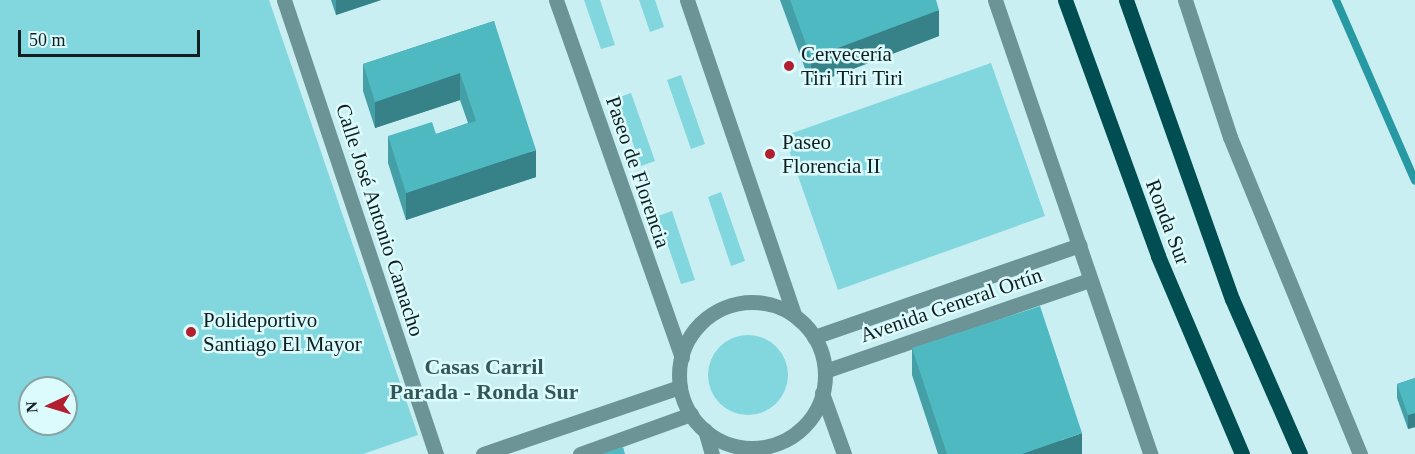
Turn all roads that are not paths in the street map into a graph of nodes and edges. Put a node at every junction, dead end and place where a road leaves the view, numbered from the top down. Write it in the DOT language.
graph roads {
  1 [pos="284,0"];
  2 [pos="556,0"];
  3 [pos="687,0"];
  4 [pos="995,0"];
  5 [pos="1065,0"];
  6 [pos="1126,0"];
  7 [pos="1185,0"];
  8 [pos="1079,245"];
  9 [pos="1090,280"];
  10 [pos="794,315"];
  11 [pos="814,337"];
  12 [pos="682,357"];
  13 [pos="825,371"];
  14 [pos="680,387"];
  15 [pos="822,393"];
  16 [pos="691,414"];
  17 [pos="705,430"];
  18 [pos="436,454"];
  19 [pos="483,454"];
  20 [pos="580,454"];
  21 [pos="712,454"];
  22 [pos="844,454"];
  23 [pos="1150,454"];
  24 [pos="1242,454"];
  25 [pos="1300,454"];
  26 [pos="1360,454"];
  1 -- 18 [label="street, Calle José Antonio Camacho"];
  2 -- 12 [label="street, Paseo de Florencia"];
  3 -- 10 [label="street"];
  4 -- 8 [label="street"];
  5 -- 24 [label="main road, Ronda Sur"];
  6 -- 25 [label="main road, Ronda Sur"];
  7 -- 26 [label="street"];
  8 -- 9 [label="street"];
  8 -- 11 [label="street, Avenida General Ortín"];
  9 -- 13 [label="street, Avenida General Ortín"];
  9 -- 23 [label="street"];
  10 -- 11 [label="street"];
  10 -- 12 [label="street"];
  11 -- 13 [label="street"];
  12 -- 14 [label="street"];
  13 -- 15 [label="street"];
  14 -- 16 [label="street"];
  14 -- 19 [label="street"];
  15 -- 17 [label="street"];
  15 -- 22 [label="street"];
  16 -- 17 [label="street"];
  16 -- 20 [label="street"];
  17 -- 21 [label="street"];
}
